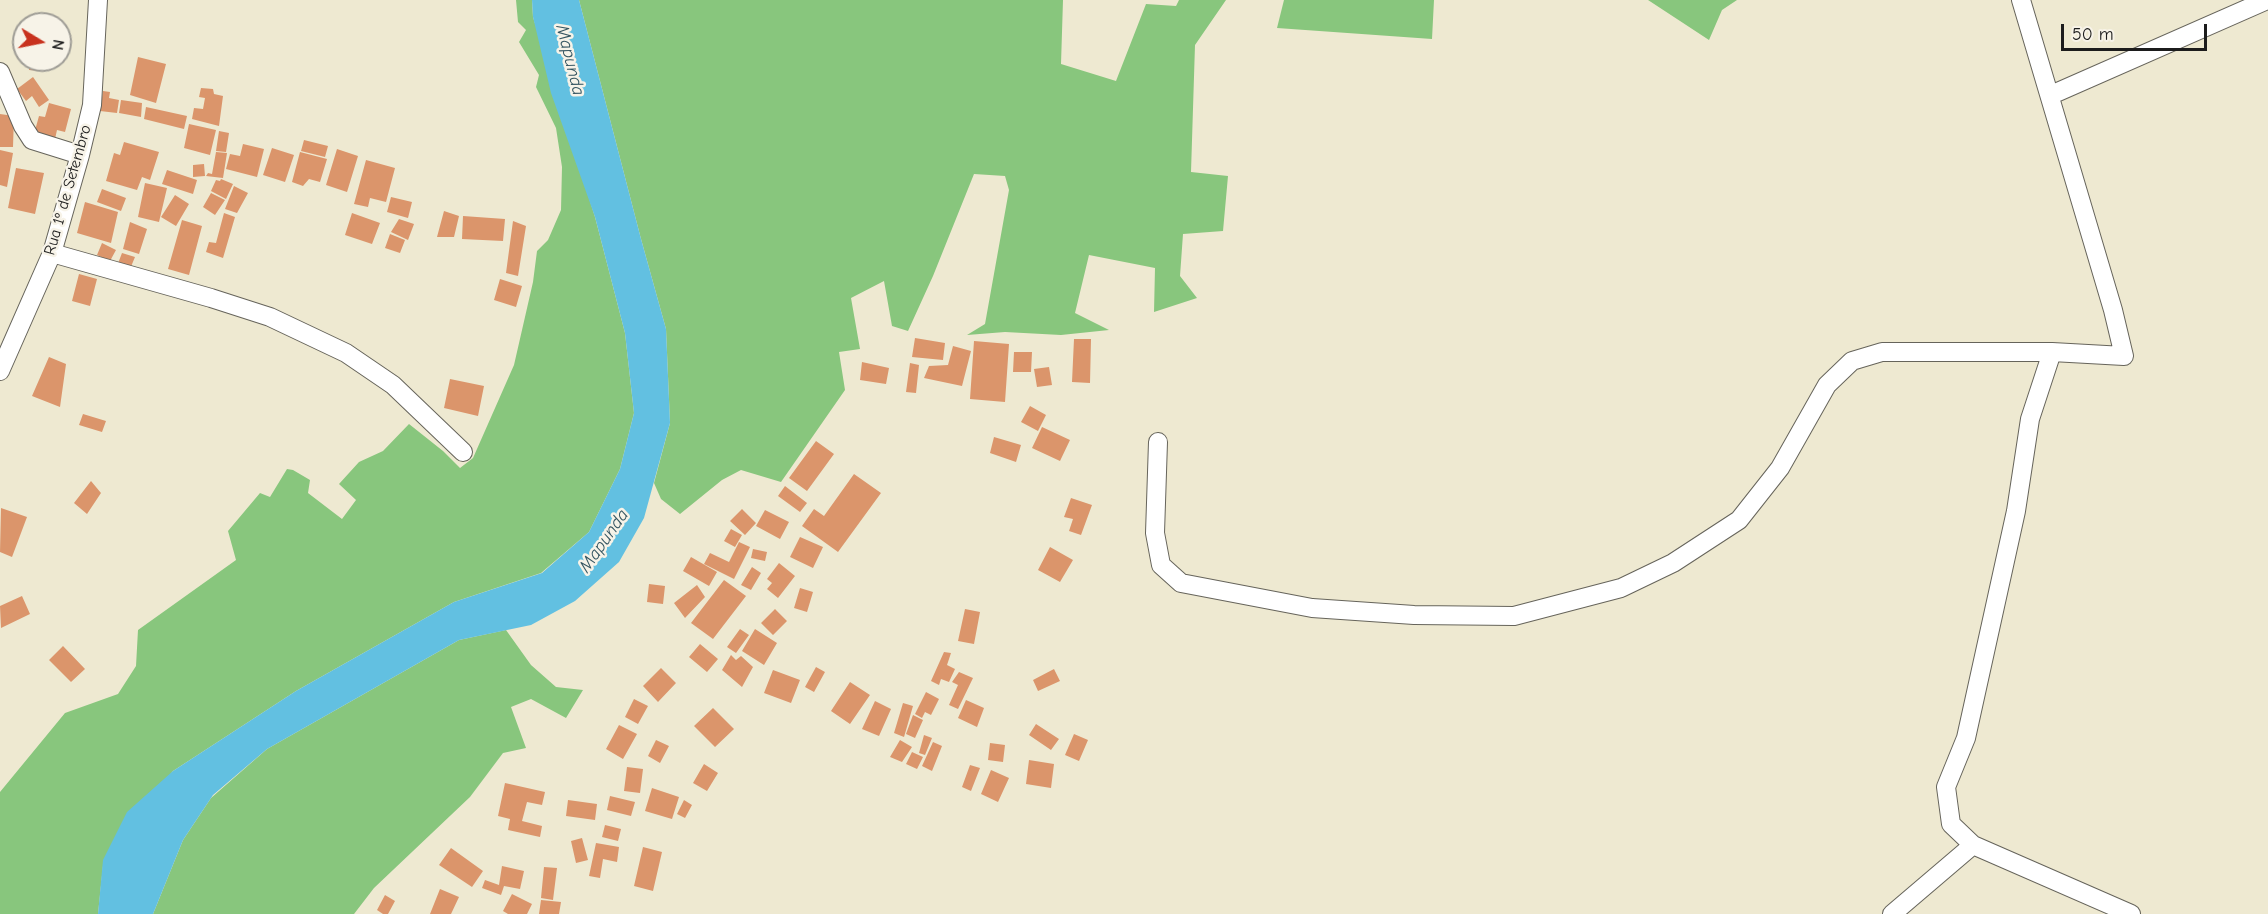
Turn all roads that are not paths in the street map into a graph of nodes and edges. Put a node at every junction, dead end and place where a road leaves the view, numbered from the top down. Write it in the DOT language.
graph roads {
  1 [pos="98,0"];
  2 [pos="2021,0"];
  3 [pos="2266,5"];
  4 [pos="0,72"];
  5 [pos="2050,95"];
  6 [pos="80,155"];
  7 [pos="52,253"];
  8 [pos="2052,352"];
  9 [pos="0,371"];
  10 [pos="1158,442"];
  11 [pos="463,452"];
  12 [pos="1973,845"];
  13 [pos="1892,914"];
  14 [pos="2131,914"];
  1 -- 6 [label="street, Rua 1º de Setembro"];
  2 -- 5 [label="street"];
  3 -- 5 [label="street"];
  4 -- 6 [label="street"];
  5 -- 8 [label="street"];
  6 -- 7 [label="street, Rua 1º de Setembro"];
  7 -- 9 [label="street, Rua 1º de Setembro"];
  7 -- 11 [label="street"];
  8 -- 10 [label="street"];
  8 -- 12 [label="street"];
  12 -- 13 [label="street"];
  12 -- 14 [label="street"];
}
